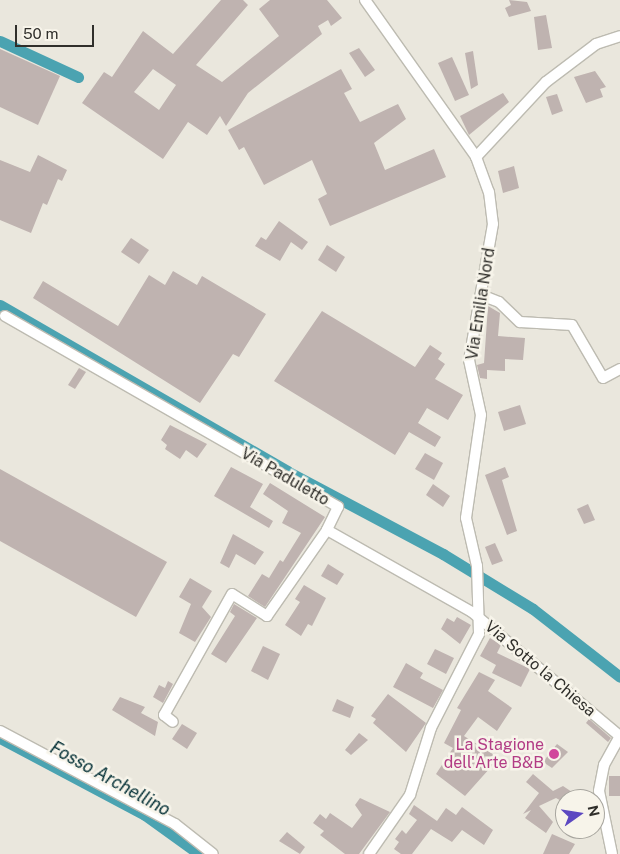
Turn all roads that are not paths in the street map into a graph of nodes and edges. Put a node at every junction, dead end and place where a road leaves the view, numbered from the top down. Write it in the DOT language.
graph roads {
  1 [pos="365,0"];
  2 [pos="620,36"];
  3 [pos="476,157"];
  4 [pos="481,295"];
  5 [pos="5,316"];
  6 [pos="620,368"];
  7 [pos="327,530"];
  8 [pos="479,620"];
  9 [pos="173,722"];
  10 [pos="0,731"];
  11 [pos="620,737"];
  12 [pos="213,854"];
  13 [pos="368,854"];
  14 [pos="612,854"];
  1 -- 3 [label="street, Via Emilia Nord"];
  2 -- 3 [label="street"];
  3 -- 4 [label="street, Via Emilia Nord"];
  4 -- 6 [label="street"];
  4 -- 8 [label="street, Via Emilia Nord"];
  5 -- 7 [label="street, Via Paduletto"];
  7 -- 8 [label="street, Via Sotto la Chiesa"];
  7 -- 9 [label="street, Via Paduletto"];
  8 -- 11 [label="street, Via Sotto la Chiesa"];
  8 -- 13 [label="street, Via Emilia Nord"];
  10 -- 12 [label="street"];
  11 -- 14 [label="street, Via Sotto la Chiesa"];
}
